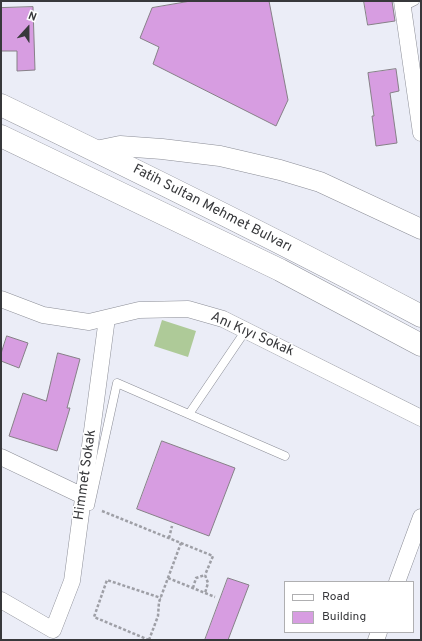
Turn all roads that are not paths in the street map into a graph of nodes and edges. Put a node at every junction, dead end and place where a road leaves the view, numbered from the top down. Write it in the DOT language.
graph roads {
  1 [pos="407,3"];
  2 [pos="1,105"];
  3 [pos="421,133"];
  4 [pos="1,136"];
  5 [pos="96,151"];
  6 [pos="421,228"];
  7 [pos="1,299"];
  8 [pos="421,316"];
  9 [pos="107,318"];
  10 [pos="246,330"];
  11 [pos="421,345"];
  12 [pos="189,414"];
  13 [pos="421,418"];
  14 [pos="285,456"];
  15 [pos="1,457"];
  16 [pos="87,501"];
  17 [pos="421,517"];
  18 [pos="397,581"];
  19 [pos="1,600"];
  1 -- 3 [label="street"];
  2 -- 5 [label="main road, Fatih Sultan Mehmet Bulvarı"];
  4 -- 11 [label="main road, Fatih Sultan Mehmet Bulvarı"];
  5 -- 6 [label="street"];
  5 -- 8 [label="main road, Fatih Sultan Mehmet Bulvarı"];
  7 -- 9 [label="street, Anı Kıyı Sokak"];
  9 -- 10 [label="street, Anı Kıyı Sokak"];
  9 -- 16 [label="street, Himmet Sokak"];
  10 -- 12 [label="lane"];
  10 -- 13 [label="street, Anı Kıyı Sokak"];
  12 -- 14 [label="lane"];
  12 -- 16 [label="lane"];
  15 -- 16 [label="street"];
  16 -- 19 [label="street, Himmet Sokak"];
  17 -- 18 [label="street"];
}
